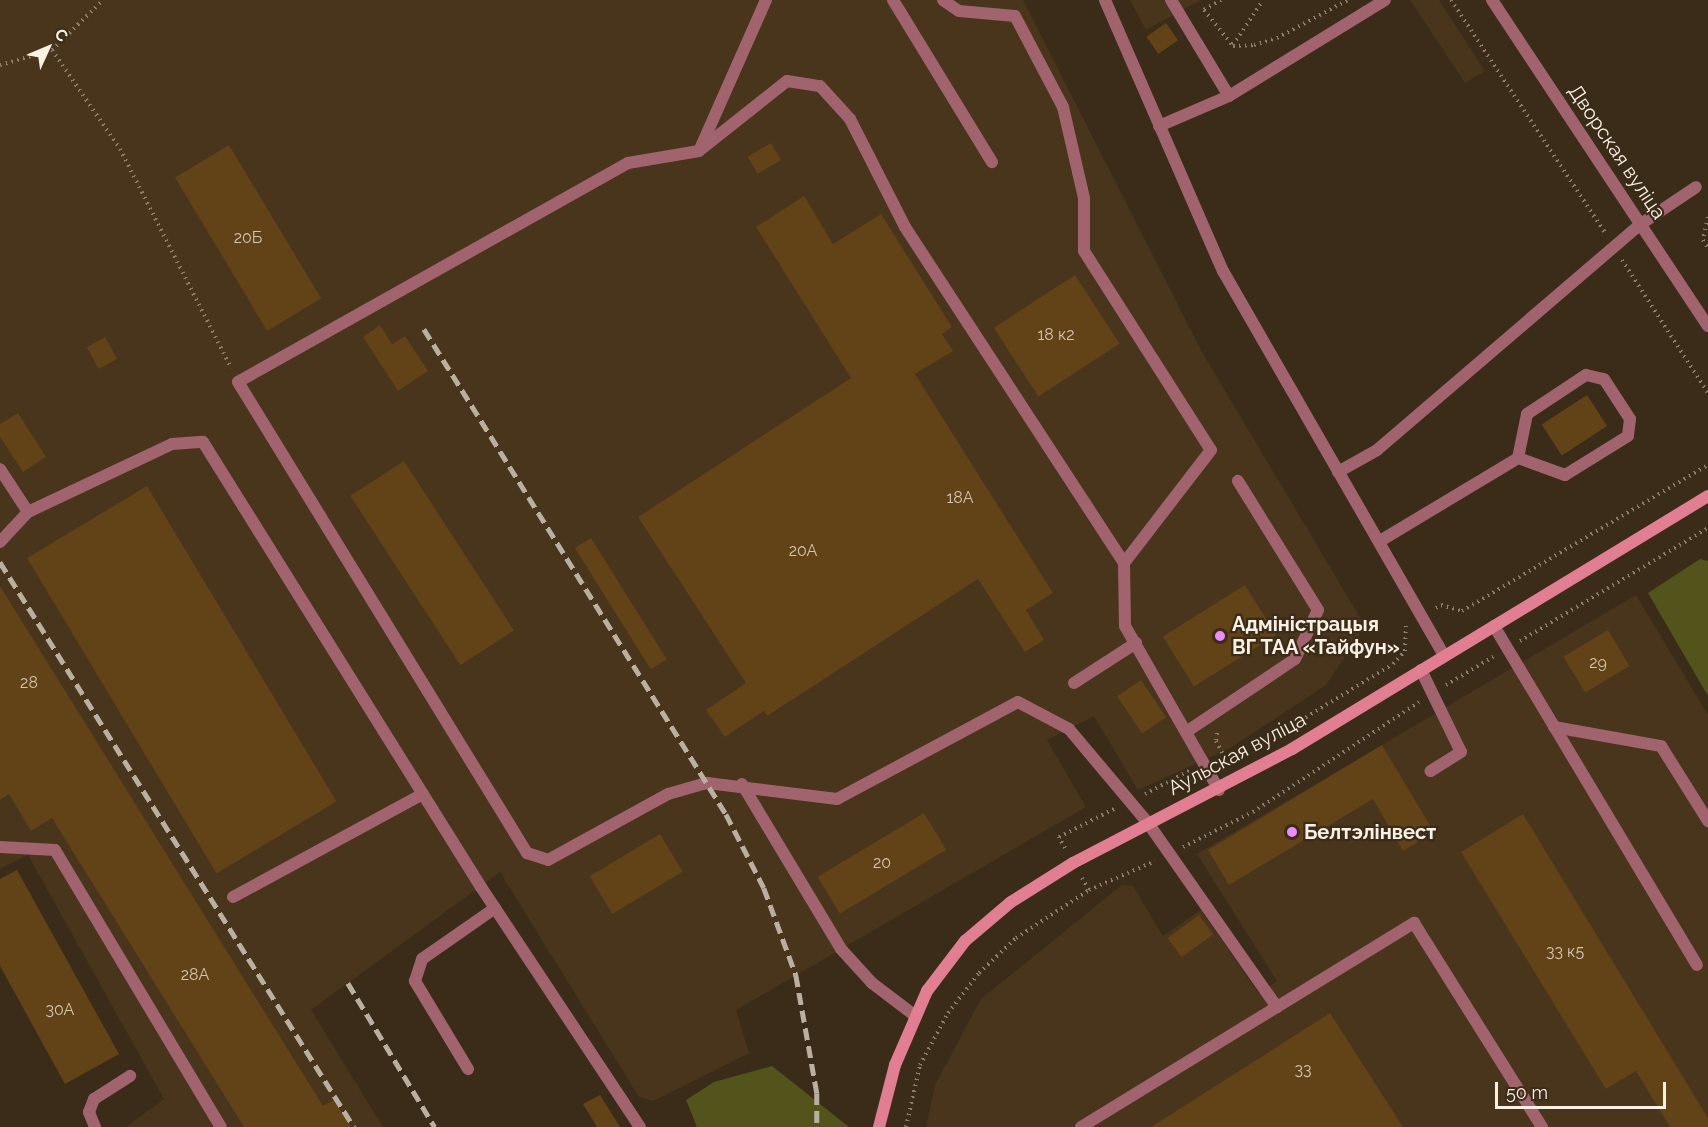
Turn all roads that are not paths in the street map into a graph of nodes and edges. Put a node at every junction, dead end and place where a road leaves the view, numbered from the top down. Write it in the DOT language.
graph roads {
  1 [pos="765,0"];
  2 [pos="893,0"];
  3 [pos="944,0"];
  4 [pos="1105,0"];
  5 [pos="1171,0"];
  6 [pos="1385,0"];
  7 [pos="1492,0"];
  8 [pos="1229,96"];
  9 [pos="1159,126"];
  10 [pos="699,151"];
  11 [pos="992,162"];
  12 [pos="1695,187"];
  13 [pos="1641,224"];
  14 [pos="1708,326"];
  15 [pos="1518,458"];
  16 [pos="0,469"];
  17 [pos="1338,472"];
  18 [pos="1238,481"];
  19 [pos="1708,496"];
  20 [pos="28,512"];
  21 [pos="1380,541"];
  22 [pos="0,542"];
  23 [pos="1124,563"];
  24 [pos="1494,626"];
  25 [pos="1136,643"];
  26 [pos="1444,656"];
  27 [pos="1421,670"];
  28 [pos="1074,683"];
  29 [pos="1554,726"];
  30 [pos="1186,732"];
  31 [pos="1430,771"];
  32 [pos="742,784"];
  33 [pos="1219,790"];
  34 [pos="423,794"];
  35 [pos="1708,821"];
  36 [pos="1148,823"];
  37 [pos="0,847"];
  38 [pos="233,897"];
  39 [pos="495,908"];
  40 [pos="1697,964"];
  41 [pos="1277,1007"];
  42 [pos="914,1015"];
  43 [pos="468,1069"];
  44 [pos="130,1076"];
  45 [pos="95,1127"];
  46 [pos="221,1127"];
  47 [pos="640,1127"];
  48 [pos="879,1127"];
  49 [pos="1081,1127"];
  50 [pos="1542,1127"];
  1 -- 10 [label="street"];
  2 -- 11 [label="street"];
  3 -- 23 [label="street"];
  4 -- 9 [label="street"];
  5 -- 8 [label="street"];
  6 -- 8 [label="street"];
  7 -- 13 [label="street, Дворская вуліца"];
  8 -- 9 [label="street"];
  9 -- 17 [label="street"];
  10 -- 23 [label="street"];
  10 -- 32 [label="street"];
  12 -- 13 [label="street"];
  13 -- 14 [label="street, Дворская вуліца"];
  13 -- 17 [label="street"];
  15 -- 15 [label="street"];
  15 -- 21 [label="street"];
  16 -- 20 [label="street"];
  17 -- 21 [label="street"];
  18 -- 30 [label="street"];
  19 -- 24 [label="street, Аульская вуліца"];
  20 -- 22 [label="street"];
  20 -- 34 [label="street"];
  21 -- 26 [label="street"];
  23 -- 25 [label="street"];
  24 -- 26 [label="street, Аульская вуліца"];
  24 -- 29 [label="street"];
  25 -- 28 [label="street"];
  25 -- 30 [label="street"];
  26 -- 27 [label="street, Аульская вуліца"];
  27 -- 31 [label="street"];
  27 -- 33 [label="street, Аульская вуліца"];
  29 -- 35 [label="street"];
  29 -- 40 [label="street"];
  30 -- 33 [label="street"];
  32 -- 36 [label="street"];
  32 -- 42 [label="street"];
  33 -- 36 [label="street, Аульская вуліца"];
  34 -- 38 [label="street"];
  34 -- 39 [label="street"];
  36 -- 41 [label="street"];
  36 -- 42 [label="street, Аульская вуліца"];
  37 -- 46 [label="street"];
  39 -- 43 [label="street"];
  39 -- 47 [label="street"];
  41 -- 49 [label="street"];
  41 -- 50 [label="street"];
  42 -- 48 [label="street, Аульская вуліца"];
  44 -- 45 [label="street"];
}
